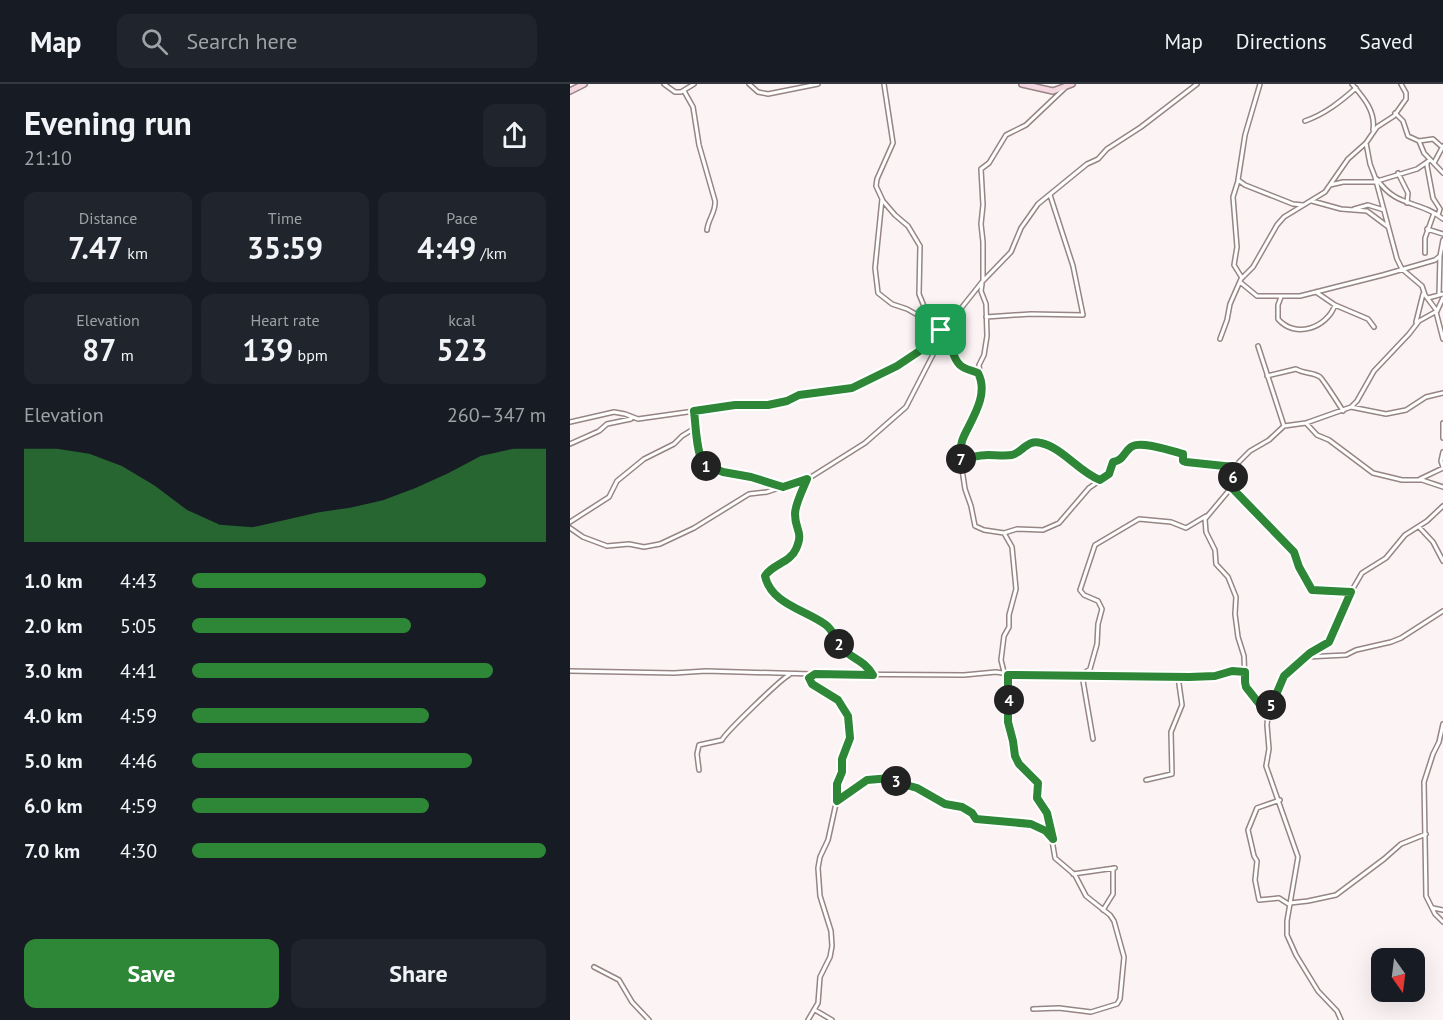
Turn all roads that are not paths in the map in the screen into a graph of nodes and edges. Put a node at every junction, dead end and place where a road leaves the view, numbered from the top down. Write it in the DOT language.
graph roads {
  1 [pos="584,84"];
  2 [pos="664,84"];
  3 [pos="694,84"];
  4 [pos="749,84"];
  5 [pos="818,84"];
  6 [pos="884,84"];
  7 [pos="1022,84"];
  8 [pos="1197,84"];
  9 [pos="1260,84"];
  10 [pos="1352,84"];
  11 [pos="1401,84"];
  12 [pos="1069,86"];
  13 [pos="1356,88"];
  14 [pos="570,91"];
  15 [pos="684,91"];
  16 [pos="1395,113"];
  17 [pos="1305,121"];
  18 [pos="1371,134"];
  19 [pos="1419,141"];
  20 [pos="1366,144"];
  21 [pos="1443,146"];
  22 [pos="1431,161"];
  23 [pos="1443,172"];
  24 [pos="1398,173"];
  25 [pos="1238,179"];
  26 [pos="1376,180"];
  27 [pos="1330,185"];
  28 [pos="1050,195"];
  29 [pos="882,199"];
  30 [pos="1312,201"];
  31 [pos="1407,203"];
  32 [pos="1305,205"];
  33 [pos="1350,209"];
  34 [pos="1384,210"];
  35 [pos="1436,214"];
  36 [pos="1443,219"];
  37 [pos="1389,227"];
  38 [pos="1427,229"];
  39 [pos="707,230"];
  40 [pos="1443,234"];
  41 [pos="1443,240"];
  42 [pos="1425,253"];
  43 [pos="1441,253"];
  44 [pos="1402,269"];
  45 [pos="1241,280"];
  46 [pos="982,282"];
  47 [pos="1316,292"];
  48 [pos="1424,292"];
  49 [pos="1441,294"];
  50 [pos="1281,297"];
  51 [pos="1428,298"];
  52 [pos="1443,298"];
  53 [pos="1421,302"];
  54 [pos="1335,305"];
  55 [pos="1436,312"];
  56 [pos="1443,313"];
  57 [pos="986,317"];
  58 [pos="932,322"];
  59 [pos="1416,325"];
  60 [pos="1374,327"];
  61 [pos="943,332"];
  62 [pos="1220,339"];
  63 [pos="1443,339"];
  64 [pos="1257,346"];
  65 [pos="980,376"];
  66 [pos="1267,376"];
  67 [pos="1443,393"];
  68 [pos="1351,407"];
  69 [pos="694,411"];
  70 [pos="1343,411"];
  71 [pos="633,418"];
  72 [pos="570,422"];
  73 [pos="1305,423"];
  74 [pos="1443,423"];
  75 [pos="1284,426"];
  76 [pos="696,427"];
  77 [pos="1443,438"];
  78 [pos="570,444"];
  79 [pos="1443,452"];
  80 [pos="960,459"];
  81 [pos="1234,467"];
  82 [pos="1443,468"];
  83 [pos="807,479"];
  84 [pos="1100,480"];
  85 [pos="1419,480"];
  86 [pos="783,487"];
  87 [pos="1443,487"];
  88 [pos="1232,488"];
  89 [pos="1443,506"];
  90 [pos="1206,516"];
  91 [pos="570,522"];
  92 [pos="1419,527"];
  93 [pos="570,528"];
  94 [pos="1004,533"];
  95 [pos="1443,561"];
  96 [pos="1351,592"];
  97 [pos="1443,611"];
  98 [pos="1304,657"];
  99 [pos="570,671"];
  100 [pos="1245,672"];
  101 [pos="791,674"];
  102 [pos="814,674"];
  103 [pos="873,675"];
  104 [pos="1007,675"];
  105 [pos="1082,675"];
  106 [pos="1178,677"];
  107 [pos="1268,715"];
  108 [pos="1443,724"];
  109 [pos="1093,738"];
  110 [pos="699,770"];
  111 [pos="1146,780"];
  112 [pos="1280,800"];
  113 [pos="837,801"];
  114 [pos="1426,834"];
  115 [pos="1053,839"];
  116 [pos="1073,873"];
  117 [pos="1290,904"];
  118 [pos="1431,906"];
  119 [pos="1103,910"];
  120 [pos="1443,910"];
  121 [pos="1443,922"];
  122 [pos="594,967"];
  123 [pos="1033,1008"];
  124 [pos="815,1010"];
  125 [pos="650,1020"];
  126 [pos="808,1020"];
  127 [pos="831,1020"];
  128 [pos="1341,1020"];
  1 -- 14 [label="street"];
  2 -- 15 [label="street"];
  3 -- 15 [label="street"];
  4 -- 5 [label="street"];
  6 -- 29 [label="street"];
  7 -- 12 [label="street"];
  8 -- 28 [label="street"];
  9 -- 25 [label="street"];
  10 -- 13 [label="street"];
  11 -- 16 [label="street"];
  12 -- 46 [label="street"];
  13 -- 17 [label="street"];
  13 -- 18 [label="street"];
  15 -- 39 [label="street"];
  16 -- 18 [label="street"];
  16 -- 19 [label="street"];
  18 -- 20 [label="street"];
  19 -- 21 [label="street"];
  19 -- 22 [label="street"];
  20 -- 26 [label="street"];
  20 -- 27 [label="street"];
  21 -- 22 [label="street"];
  22 -- 23 [label="street"];
  22 -- 24 [label="street"];
  22 -- 35 [label="street"];
  24 -- 26 [label="street"];
  24 -- 31 [label="street"];
  25 -- 32 [label="street"];
  25 -- 45 [label="street"];
  26 -- 27 [label="street"];
  26 -- 31 [label="street"];
  26 -- 34 [label="street"];
  27 -- 30 [label="street"];
  28 -- 46 [label="street"];
  28 -- 57 [label="street"];
  29 -- 58 [label="street"];
  29 -- 58 [label="street"];
  30 -- 32 [label="street"];
  30 -- 33 [label="street"];
  31 -- 35 [label="street"];
  32 -- 45 [label="street"];
  33 -- 34 [label="street"];
  33 -- 37 [label="street"];
  34 -- 37 [label="street"];
  35 -- 36 [label="street"];
  35 -- 38 [label="street"];
  37 -- 44 [label="street"];
  38 -- 40 [label="street"];
  38 -- 42 [label="street"];
  41 -- 43 [label="street"];
  43 -- 44 [label="street"];
  43 -- 49 [label="street"];
  44 -- 47 [label="street"];
  44 -- 48 [label="street"];
  45 -- 50 [label="street"];
  45 -- 62 [label="street"];
  46 -- 57 [label="street"];
  46 -- 61 [label="street"];
  47 -- 50 [label="street"];
  47 -- 54 [label="street"];
  48 -- 51 [label="street"];
  48 -- 53 [label="street"];
  49 -- 51 [label="street"];
  50 -- 54 [label="street"];
  51 -- 53 [label="street"];
  51 -- 55 [label="street"];
  52 -- 55 [label="street"];
  53 -- 59 [label="street"];
  54 -- 60 [label="street"];
  55 -- 56 [label="street"];
  55 -- 59 [label="street"];
  55 -- 63 [label="street"];
  57 -- 65 [label="street"];
  58 -- 61 [label="street"];
  59 -- 68 [label="street"];
  61 -- 65 [label="street"];
  61 -- 69 [label="street"];
  61 -- 83 [label="street"];
  64 -- 66 [label="street"];
  65 -- 80 [label="street"];
  66 -- 70 [label="street"];
  66 -- 75 [label="street"];
  67 -- 68 [label="street"];
  68 -- 70 [label="street"];
  69 -- 71 [label="street"];
  69 -- 76 [label="street"];
  70 -- 73 [label="street"];
  71 -- 72 [label="street"];
  71 -- 78 [label="street"];
  73 -- 75 [label="street"];
  73 -- 85 [label="street"];
  74 -- 77 [label="street"];
  75 -- 81 [label="street"];
  76 -- 86 [label="street"];
  76 -- 91 [label="street"];
  79 -- 82 [label="street"];
  80 -- 84 [label="street"];
  80 -- 94 [label="street"];
  81 -- 84 [label="street"];
  81 -- 88 [label="street"];
  82 -- 85 [label="street"];
  83 -- 86 [label="street"];
  83 -- 103 [label="street"];
  84 -- 94 [label="street"];
  85 -- 87 [label="street"];
  86 -- 93 [label="street"];
  88 -- 90 [label="street"];
  88 -- 96 [label="street"];
  89 -- 92 [label="street"];
  90 -- 100 [label="street"];
  90 -- 105 [label="street"];
  92 -- 95 [label="street"];
  92 -- 96 [label="street"];
  94 -- 104 [label="street"];
  96 -- 98 [label="street"];
  97 -- 98 [label="street"];
  98 -- 107 [label="street"];
  99 -- 101 [label="street"];
  100 -- 106 [label="street"];
  100 -- 107 [label="street"];
  101 -- 102 [label="street"];
  101 -- 110 [label="street"];
  102 -- 103 [label="street"];
  102 -- 113 [label="street"];
  103 -- 104 [label="street"];
  104 -- 105 [label="street"];
  104 -- 115 [label="street"];
  105 -- 106 [label="street"];
  105 -- 109 [label="street"];
  106 -- 111 [label="street"];
  107 -- 112 [label="street"];
  108 -- 114 [label="street"];
  112 -- 117 [label="street"];
  112 -- 117 [label="street"];
  113 -- 115 [label="street"];
  113 -- 124 [label="street"];
  114 -- 117 [label="street"];
  114 -- 118 [label="street"];
  115 -- 116 [label="street"];
  116 -- 119 [label="street"];
  116 -- 119 [label="street"];
  117 -- 128 [label="street"];
  118 -- 120 [label="street"];
  118 -- 121 [label="street"];
  119 -- 123 [label="street"];
  122 -- 125 [label="street"];
  124 -- 126 [label="street"];
  124 -- 127 [label="street"];
}
